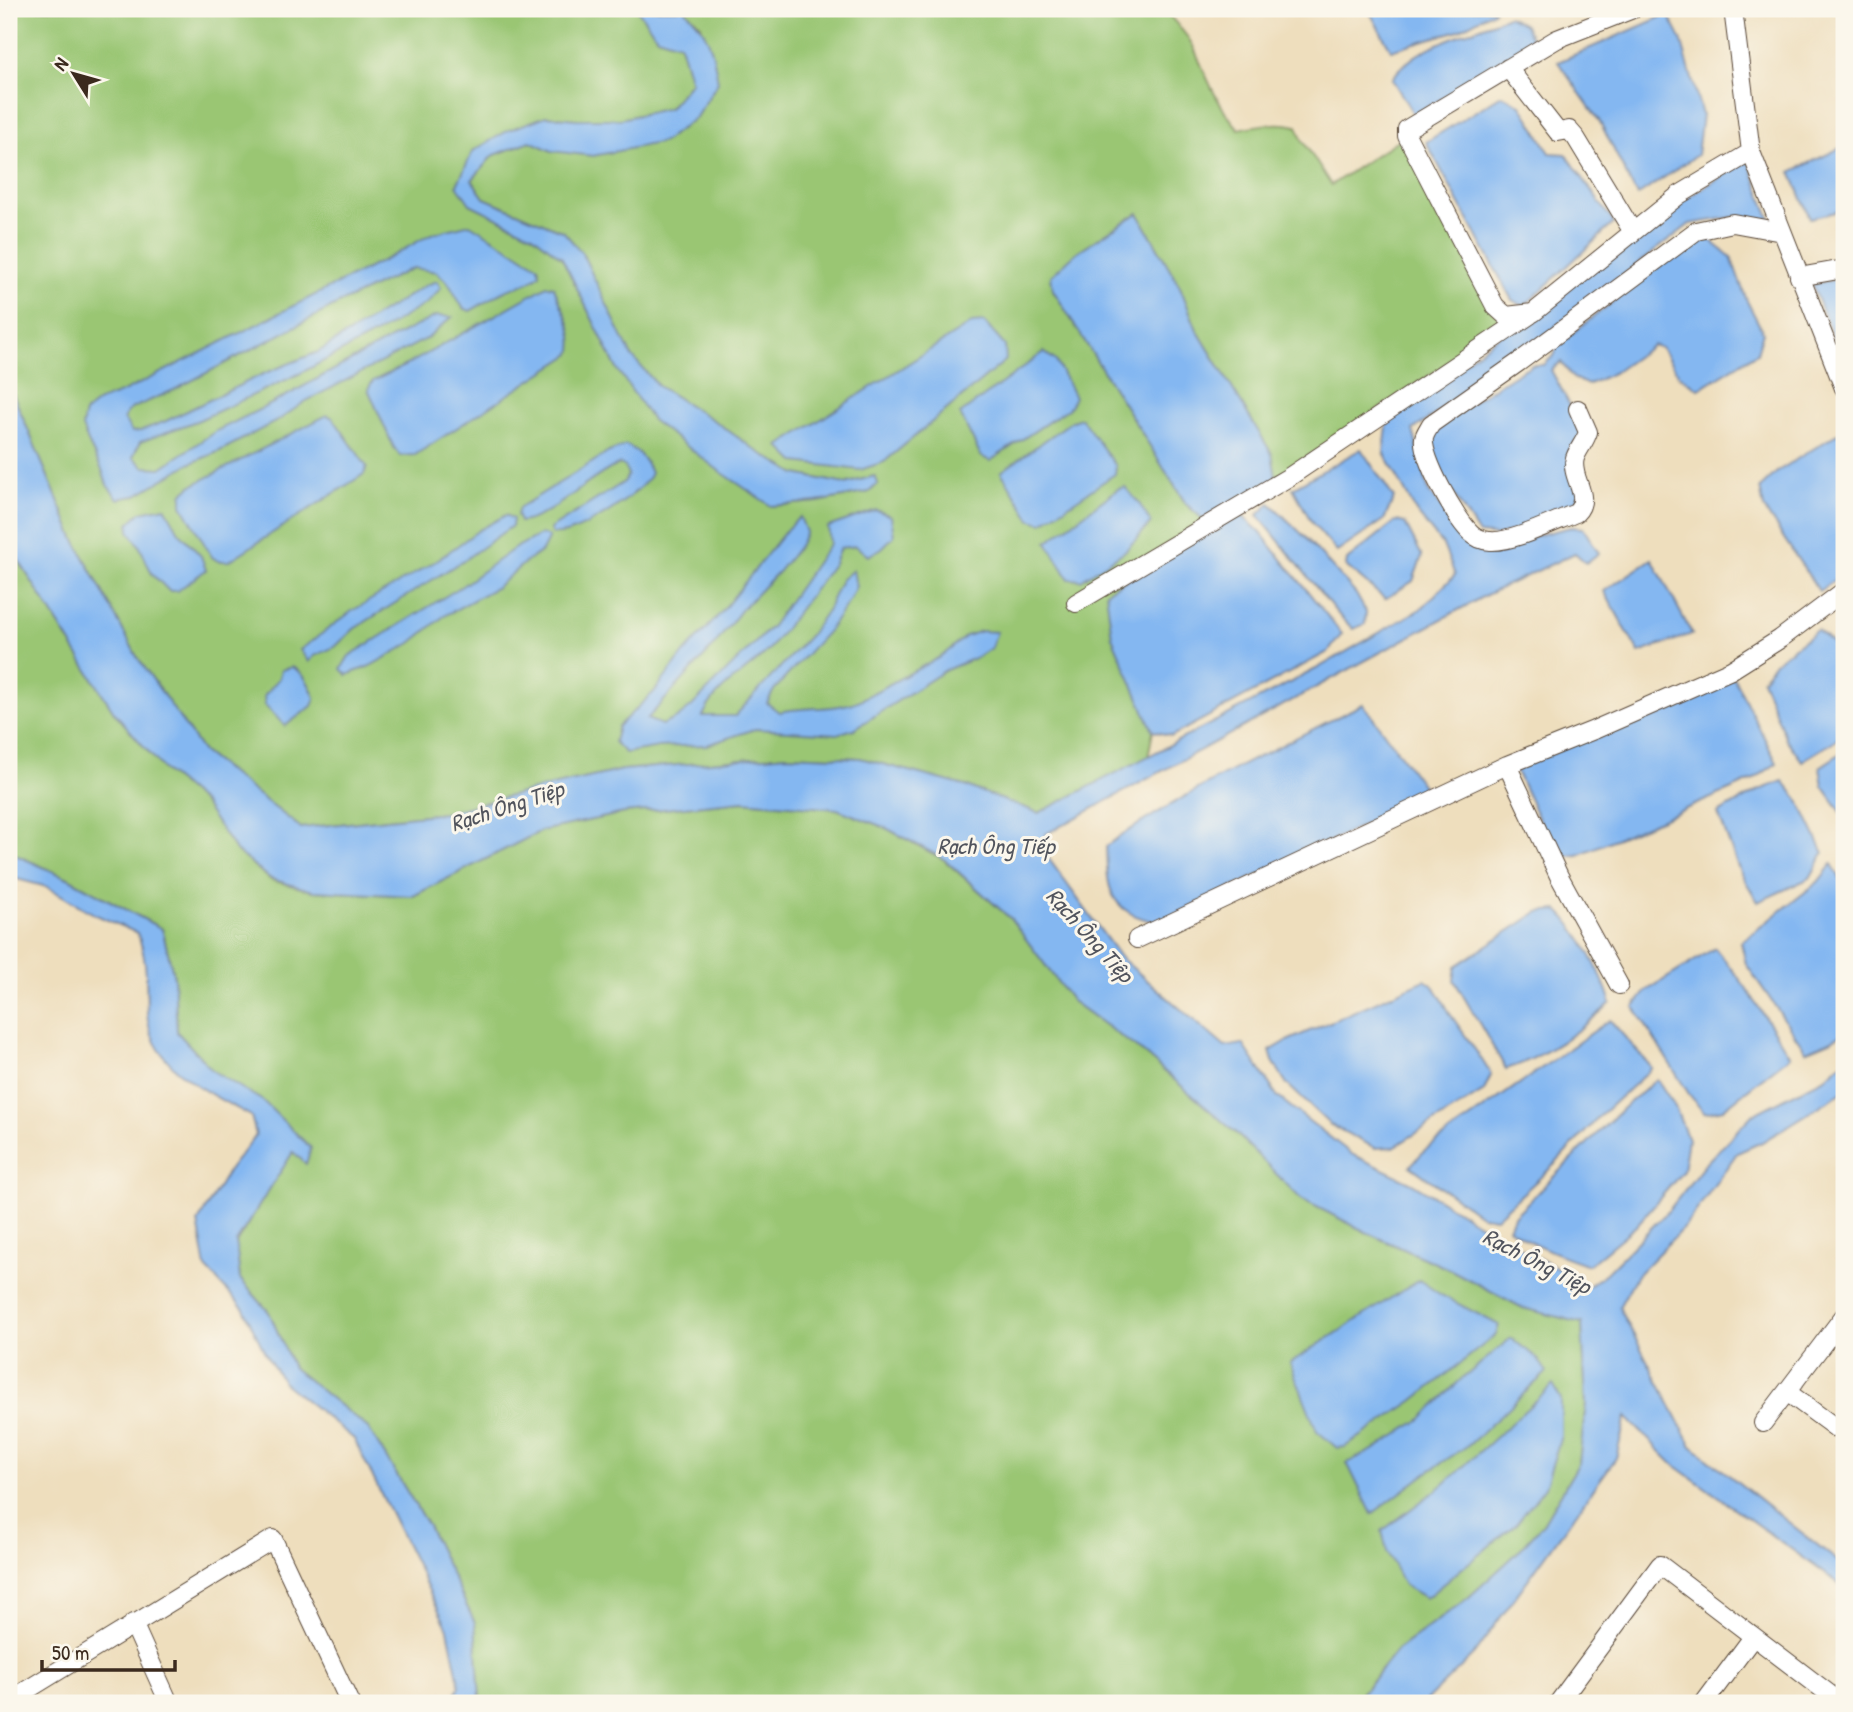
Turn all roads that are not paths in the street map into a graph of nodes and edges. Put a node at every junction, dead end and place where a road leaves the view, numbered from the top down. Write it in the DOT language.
graph roads {
  1 [pos="1633,9"];
  2 [pos="1733,9"];
  3 [pos="1508,68"];
  4 [pos="1751,152"];
  5 [pos="1633,232"];
  6 [pos="1782,232"];
  7 [pos="1844,270"];
  8 [pos="1799,277"];
  9 [pos="1533,313"];
  10 [pos="1844,388"];
  11 [pos="1578,409"];
  12 [pos="1844,591"];
  13 [pos="1076,603"];
  14 [pos="1507,765"];
  15 [pos="1137,939"];
  16 [pos="1619,985"];
  17 [pos="1844,1316"];
  18 [pos="1787,1392"];
  19 [pos="1763,1423"];
  20 [pos="1844,1434"];
  21 [pos="133,1623"];
  22 [pos="1753,1637"];
  23 [pos="9,1701"];
  24 [pos="169,1703"];
  25 [pos="350,1703"];
  26 [pos="1558,1703"];
  27 [pos="1704,1703"];
  28 [pos="1841,1703"];
  1 -- 3 [label="street"];
  2 -- 4 [label="street"];
  3 -- 5 [label="street"];
  3 -- 9 [label="street"];
  4 -- 5 [label="street"];
  4 -- 6 [label="street"];
  5 -- 9 [label="street"];
  6 -- 8 [label="street"];
  6 -- 11 [label="street"];
  7 -- 8 [label="street"];
  8 -- 10 [label="street"];
  9 -- 13 [label="street"];
  12 -- 14 [label="street"];
  14 -- 15 [label="street"];
  14 -- 16 [label="street"];
  17 -- 18 [label="street"];
  18 -- 19 [label="street"];
  18 -- 20 [label="street"];
  21 -- 23 [label="street"];
  21 -- 24 [label="street"];
  21 -- 25 [label="street"];
  22 -- 26 [label="street"];
  22 -- 27 [label="street"];
  22 -- 28 [label="street"];
}
